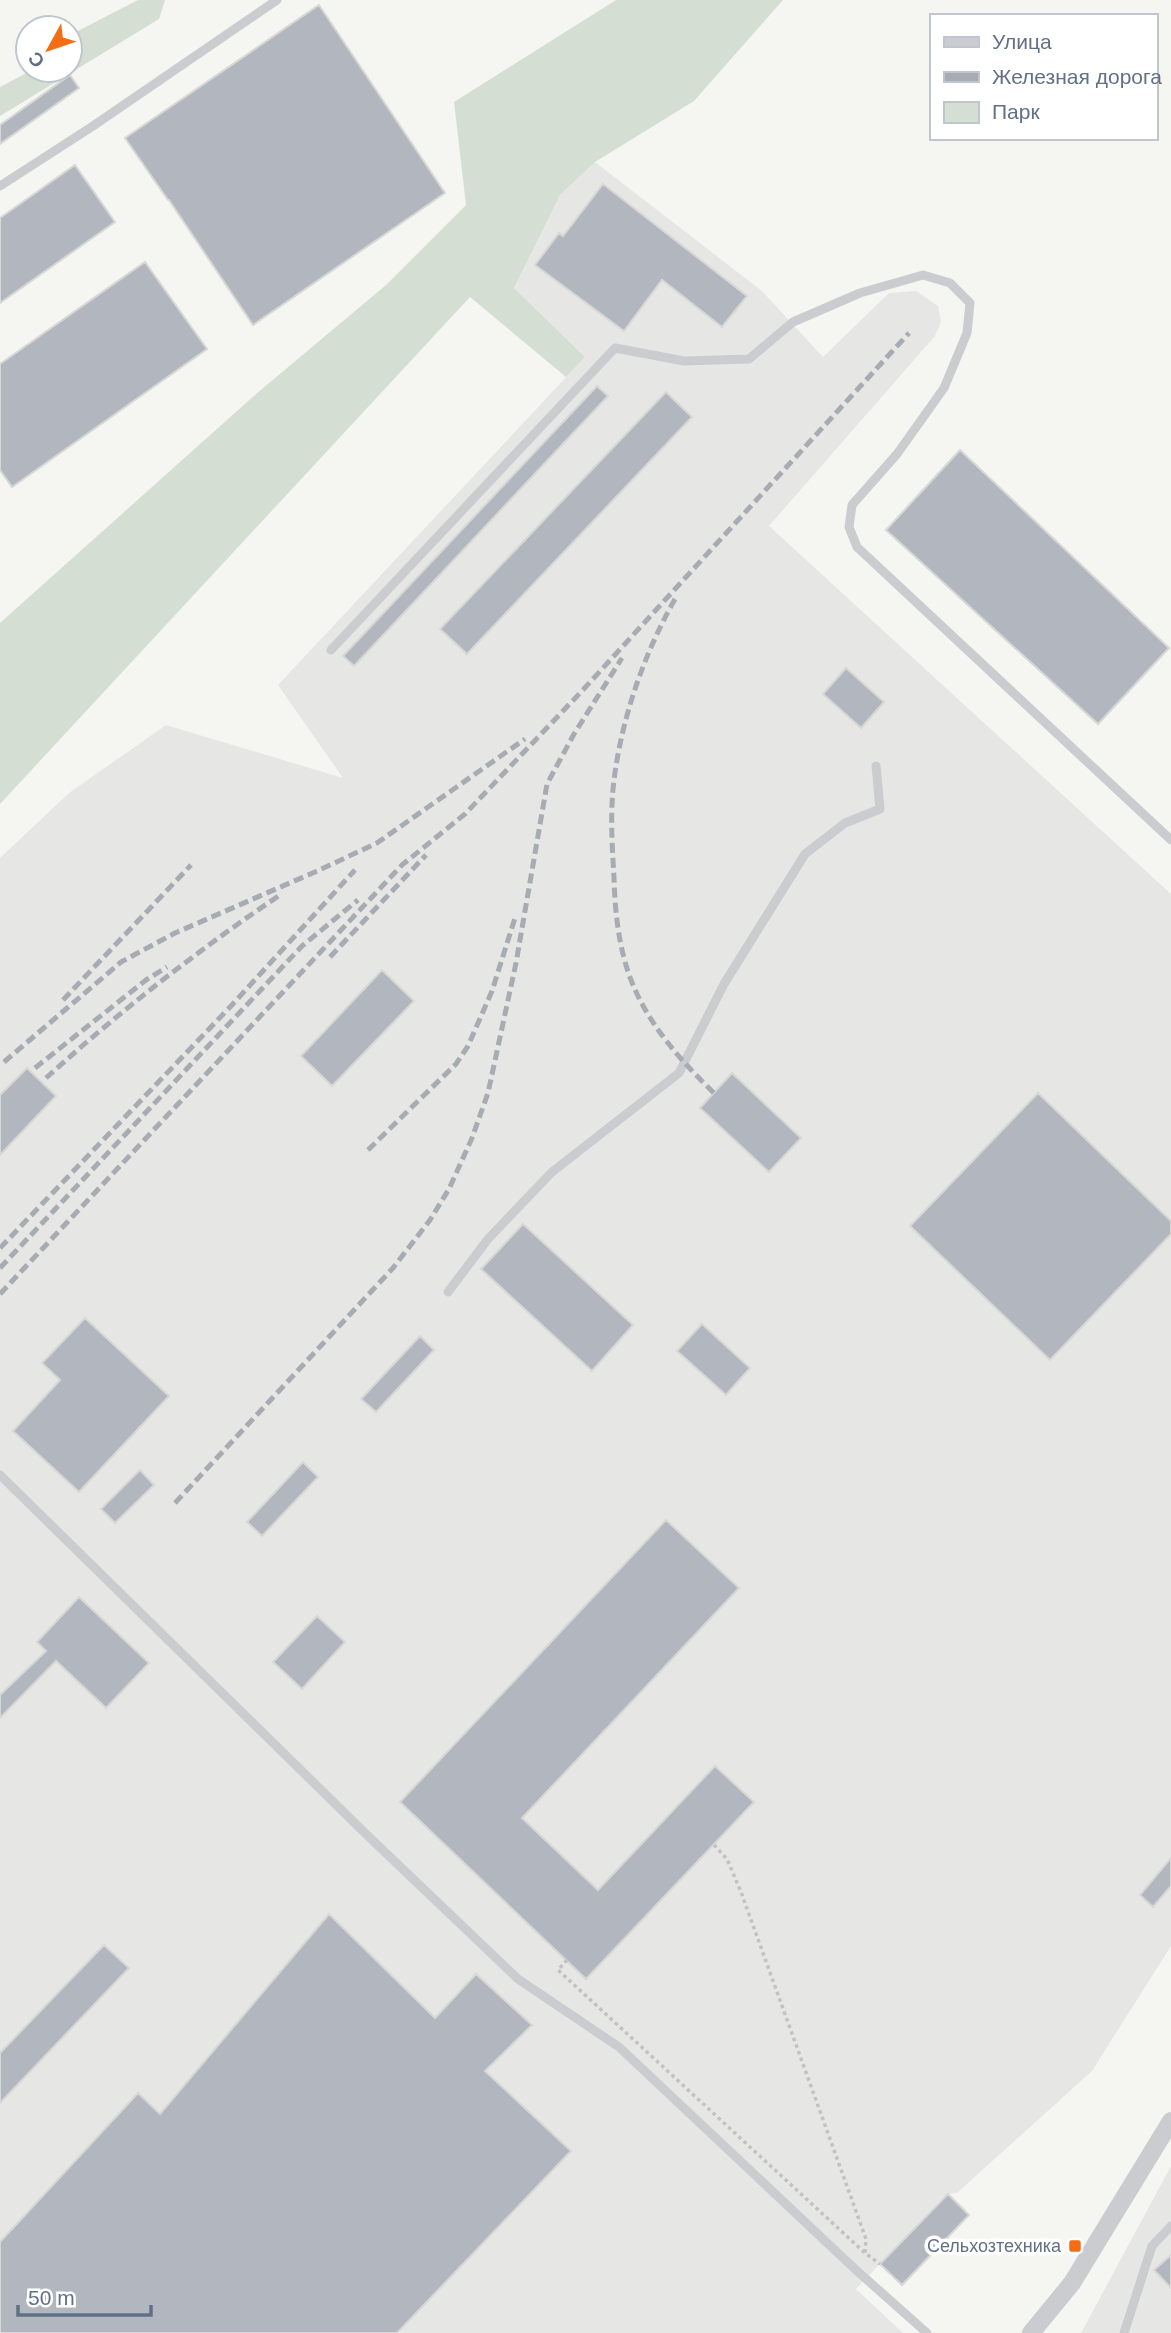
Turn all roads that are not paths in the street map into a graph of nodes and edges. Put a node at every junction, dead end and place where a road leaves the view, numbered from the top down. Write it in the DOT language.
graph roads {
  1 [pos="277,0"];
  2 [pos="0,186"];
  3 [pos="331,650"];
  4 [pos="876,766"];
  5 [pos="1171,840"];
  6 [pos="447,1292"];
  7 [pos="0,1475"];
  8 [pos="1171,2121"];
  9 [pos="1171,2226"];
  10 [pos="927,2333"];
  11 [pos="1031,2333"];
  12 [pos="1124,2333"];
  1 -- 2 [label="lane"];
  3 -- 5 [label="lane"];
  4 -- 6 [label="lane"];
  7 -- 10 [label="lane"];
  8 -- 11 [label="street"];
  9 -- 12 [label="lane"];
}
